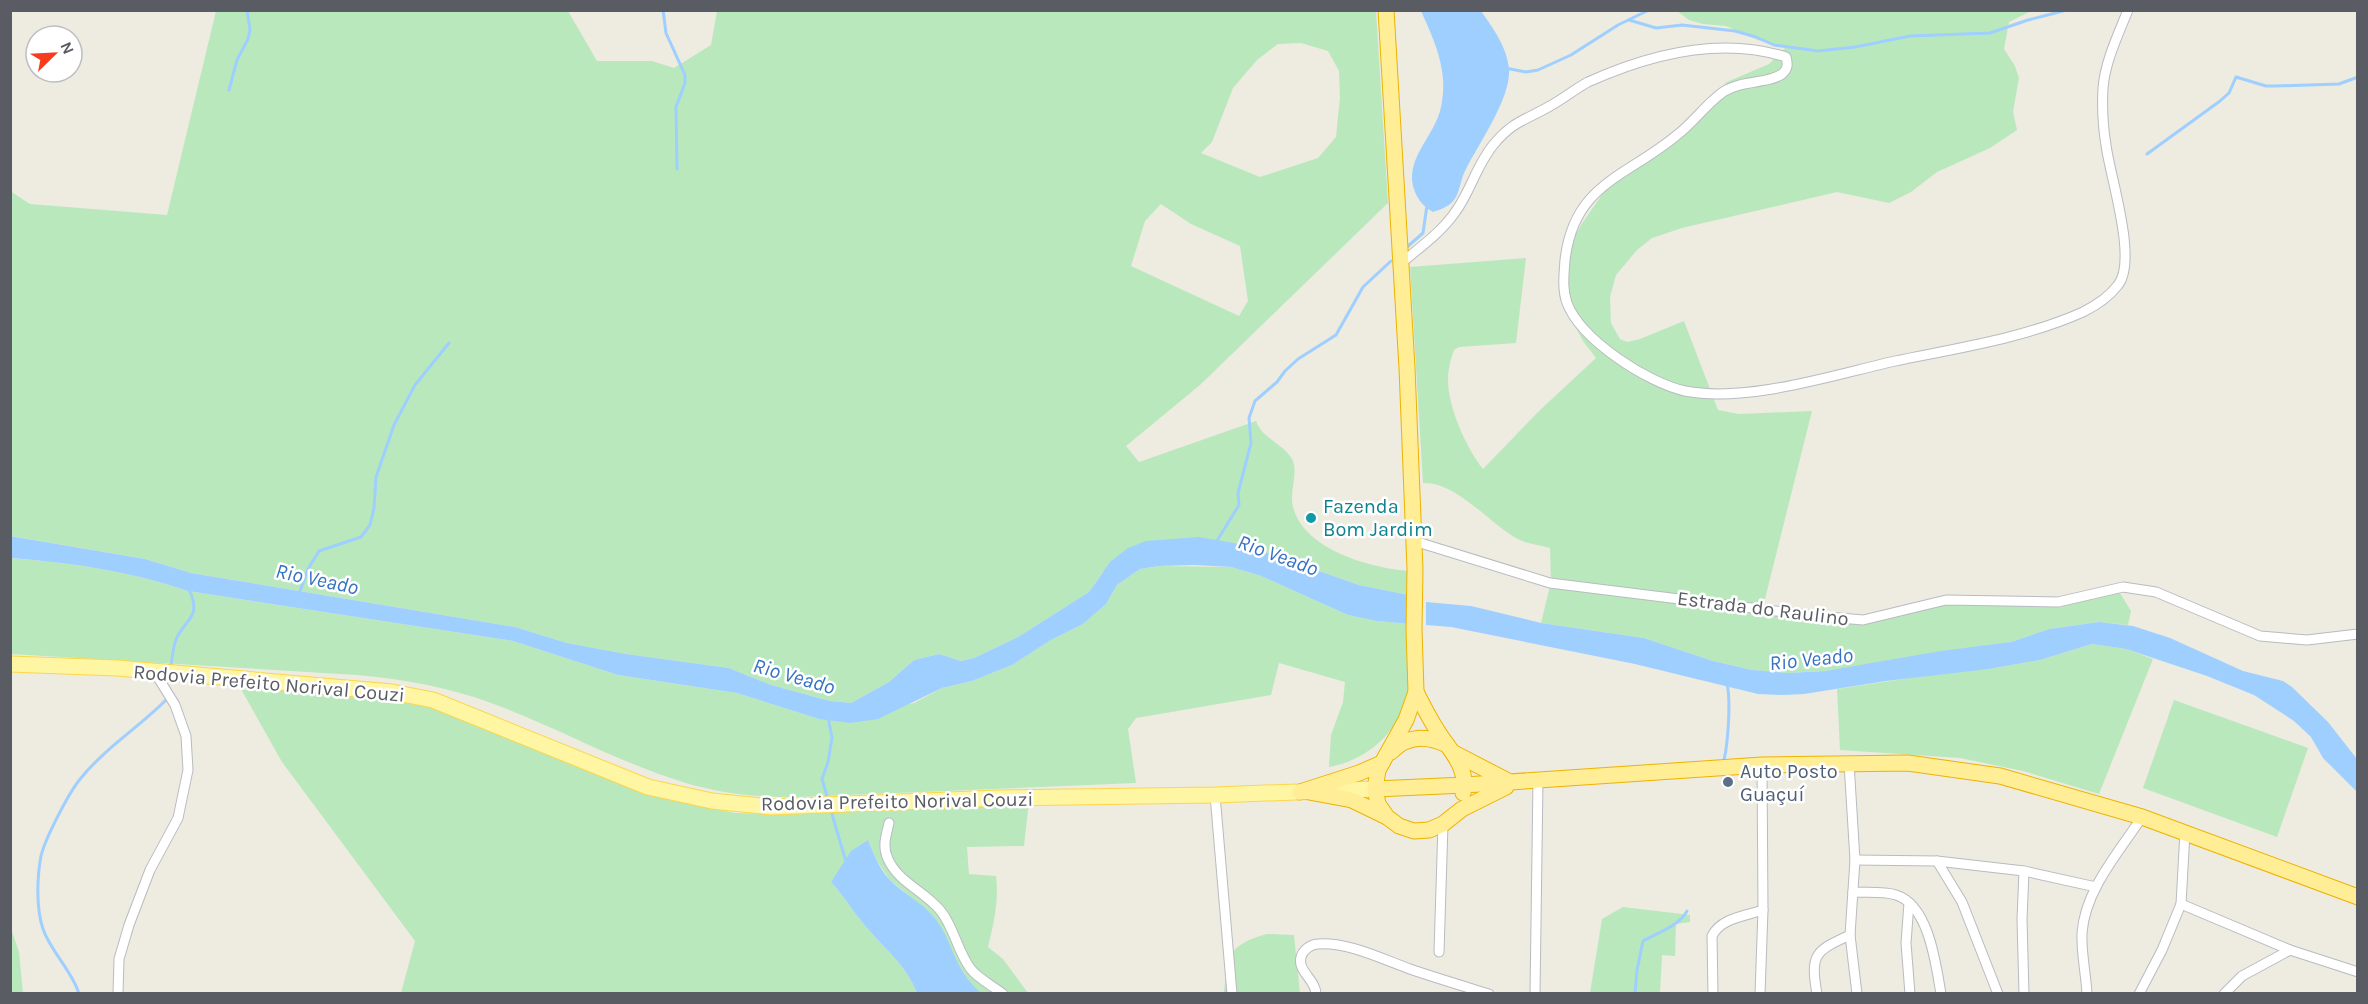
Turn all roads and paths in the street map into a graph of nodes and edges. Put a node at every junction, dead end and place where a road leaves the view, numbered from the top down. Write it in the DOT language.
graph roads {
  1 [pos="1386,10"];
  2 [pos="2128,10"];
  3 [pos="1400,264"];
  4 [pos="1414,541"];
  5 [pos="2358,634"];
  6 [pos="10,664"];
  7 [pos="154,671"];
  8 [pos="1416,692"];
  9 [pos="1450,749"];
  10 [pos="1384,759"];
  11 [pos="1849,763"];
  12 [pos="1762,765"];
  13 [pos="1523,781"];
  14 [pos="1465,785"];
  15 [pos="1375,789"];
  16 [pos="1304,792"];
  17 [pos="1215,795"];
  18 [pos="1387,817"];
  19 [pos="2142,817"];
  20 [pos="889,823"];
  21 [pos="1445,823"];
  22 [pos="2185,832"];
  23 [pos="1855,860"];
  24 [pos="1937,861"];
  25 [pos="2024,871"];
  26 [pos="2096,886"];
  27 [pos="1853,892"];
  28 [pos="2358,897"];
  29 [pos="1909,903"];
  30 [pos="2181,904"];
  31 [pos="1763,910"];
  32 [pos="1850,935"];
  33 [pos="2290,950"];
  34 [pos="1439,952"];
  35 [pos="2358,972"];
  36 [pos="118,993"];
  37 [pos="1003,993"];
  38 [pos="1232,993"];
  39 [pos="1316,993"];
  40 [pos="1489,993"];
  41 [pos="1535,993"];
  42 [pos="1713,993"];
  43 [pos="1760,993"];
  44 [pos="1817,993"];
  45 [pos="1857,993"];
  46 [pos="1910,993"];
  47 [pos="1941,993"];
  48 [pos="1998,993"];
  49 [pos="2024,993"];
  50 [pos="2087,993"];
  51 [pos="2139,993"];
  52 [pos="2224,993"];
  1 -- 3 [label="highway"];
  2 -- 3 [label="street"];
  3 -- 4 [label="highway"];
  4 -- 5 [label="street, Estrada do Raulino"];
  4 -- 8 [label="highway"];
  6 -- 7 [label="main road, Rodovia Prefeito Norival Couzi"];
  7 -- 17 [label="main road, Rodovia Prefeito Norival Couzi"];
  7 -- 36 [label="street"];
  8 -- 9 [label="highway"];
  8 -- 10 [label="highway"];
  9 -- 10 [label="highway"];
  9 -- 13 [label="highway"];
  9 -- 14 [label="highway"];
  10 -- 15 [label="highway"];
  10 -- 16 [label="highway"];
  11 -- 12 [label="highway"];
  11 -- 19 [label="highway"];
  11 -- 23 [label="street"];
  12 -- 13 [label="highway"];
  12 -- 31 [label="street"];
  13 -- 14 [label="highway"];
  13 -- 21 [label="highway"];
  13 -- 41 [label="street"];
  14 -- 15 [label="highway"];
  14 -- 21 [label="highway"];
  15 -- 16 [label="main road, Rodovia Prefeito Norival Couzi"];
  15 -- 18 [label="highway"];
  16 -- 17 [label="main road, Rodovia Prefeito Norival Couzi"];
  16 -- 18 [label="highway"];
  17 -- 38 [label="street"];
  18 -- 21 [label="highway"];
  19 -- 22 [label="highway"];
  19 -- 26 [label="street"];
  20 -- 37 [label="street"];
  21 -- 34 [label="street"];
  22 -- 28 [label="highway"];
  22 -- 30 [label="street"];
  23 -- 24 [label="street"];
  23 -- 27 [label="street"];
  24 -- 25 [label="street"];
  24 -- 48 [label="street"];
  25 -- 26 [label="street"];
  25 -- 49 [label="street"];
  26 -- 50 [label="street"];
  27 -- 29 [label="street"];
  27 -- 32 [label="street"];
  29 -- 46 [label="street"];
  29 -- 47 [label="street"];
  30 -- 33 [label="street"];
  30 -- 51 [label="street"];
  31 -- 42 [label="street"];
  31 -- 43 [label="street"];
  32 -- 44 [label="street"];
  32 -- 45 [label="street"];
  33 -- 35 [label="street"];
  33 -- 52 [label="street"];
  39 -- 40 [label="street"];
}
